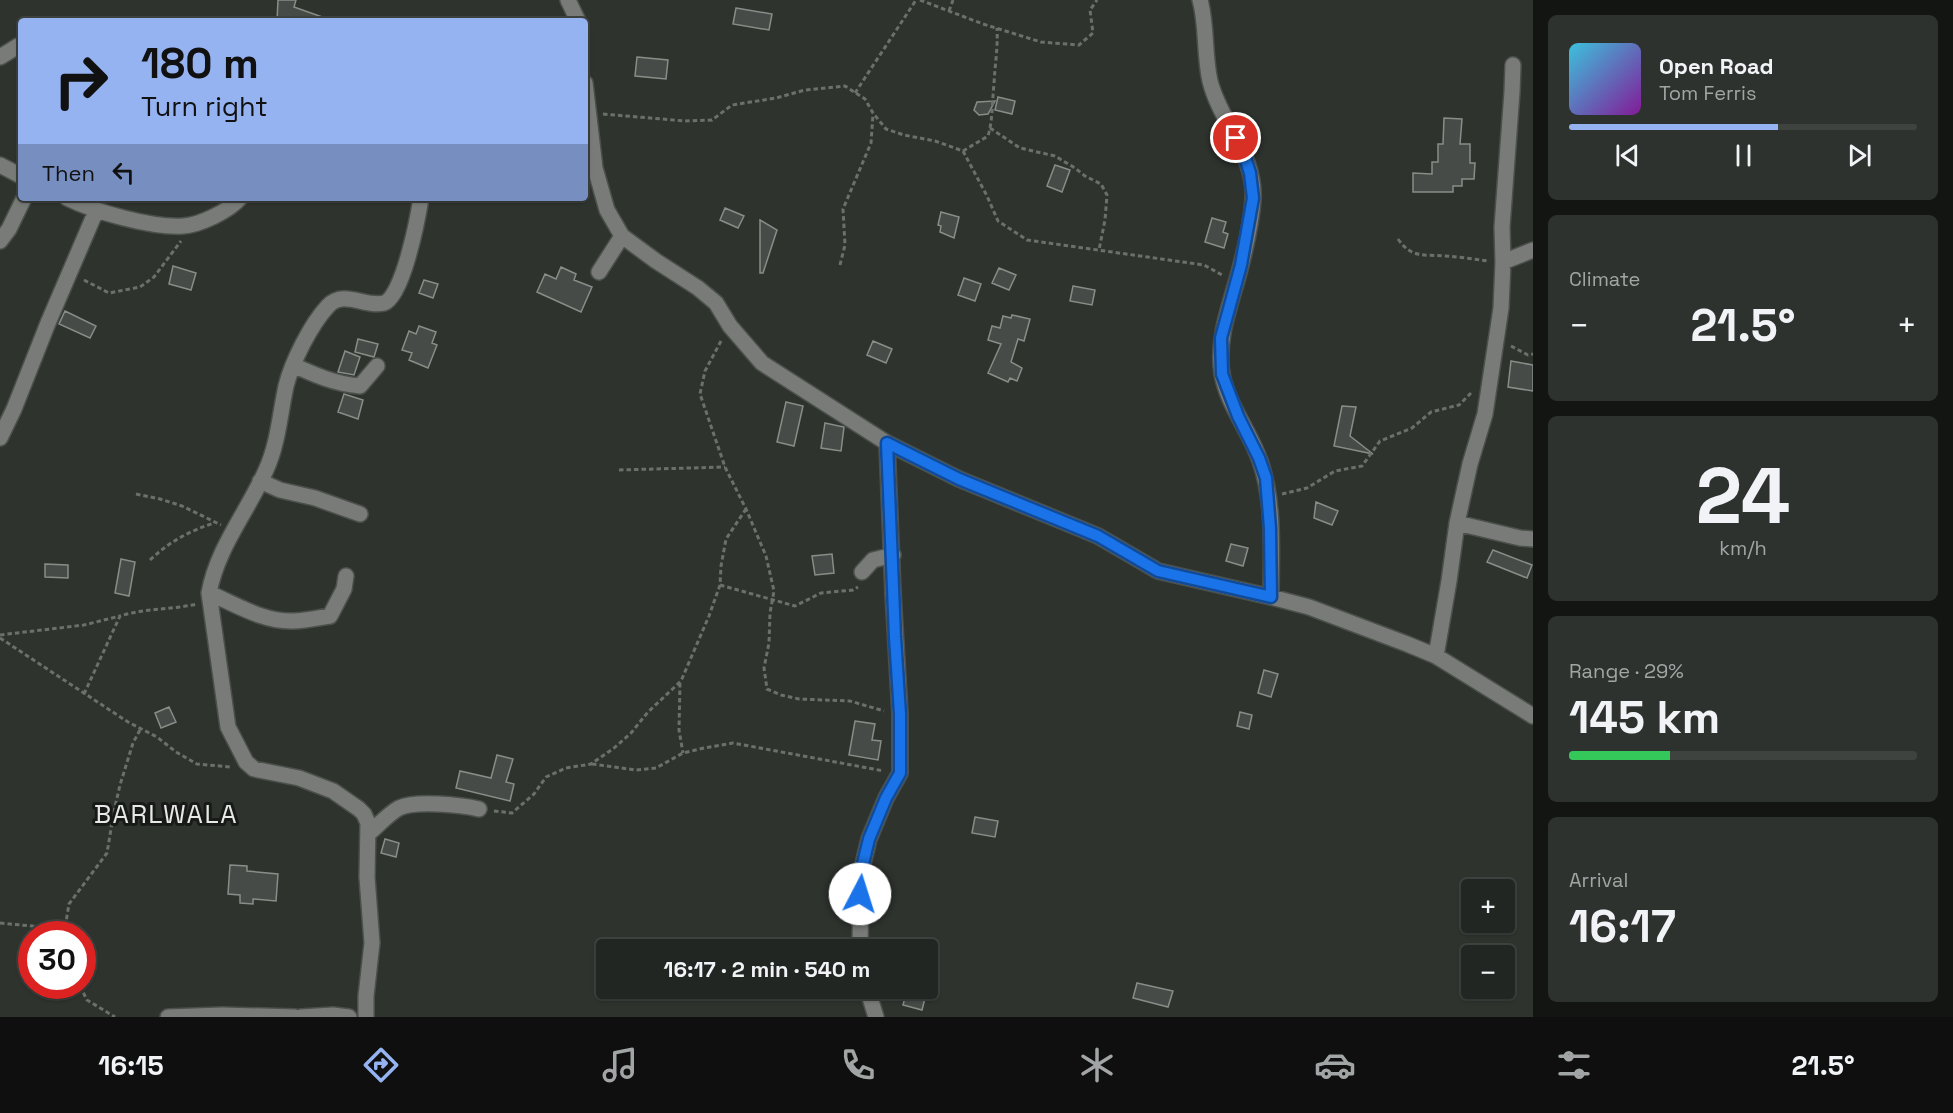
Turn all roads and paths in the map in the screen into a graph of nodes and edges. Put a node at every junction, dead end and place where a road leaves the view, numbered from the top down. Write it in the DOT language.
graph roads {
  1 [pos="568,0"];
  2 [pos="580,0"];
  3 [pos="918,0"];
  4 [pos="953,0"];
  5 [pos="1097,0"];
  6 [pos="1200,0"];
  7 [pos="949,11"];
  8 [pos="577,18"];
  9 [pos="578,18"];
  10 [pos="996,28"];
  11 [pos="18,46"];
  12 [pos="0,57"];
  13 [pos="1513,65"];
  14 [pos="855,93"];
  15 [pos="588,113"];
  16 [pos="873,113"];
  17 [pos="588,120"];
  18 [pos="990,128"];
  19 [pos="963,152"];
  20 [pos="0,165"];
  21 [pos="18,174"];
  22 [pos="23,201"];
  23 [pos="74,201"];
  24 [pos="236,201"];
  25 [pos="421,201"];
  26 [pos="96,211"];
  27 [pos="184,226"];
  28 [pos="621,236"];
  29 [pos="1398,239"];
  30 [pos="0,241"];
  31 [pos="1099,250"];
  32 [pos="1533,250"];
  33 [pos="1503,262"];
  34 [pos="840,265"];
  35 [pos="72,268"];
  36 [pos="599,272"];
  37 [pos="1238,279"];
  38 [pos="730,326"];
  39 [pos="1497,337"];
  40 [pos="1533,354"];
  41 [pos="293,364"];
  42 [pos="377,366"];
  43 [pos="1490,382"];
  44 [pos="0,438"];
  45 [pos="887,443"];
  46 [pos="724,467"];
  47 [pos="619,470"];
  48 [pos="260,481"];
  49 [pos="136,494"];
  50 [pos="1269,497"];
  51 [pos="746,509"];
  52 [pos="360,514"];
  53 [pos="214,523"];
  54 [pos="1457,523"];
  55 [pos="233,529"];
  56 [pos="1533,539"];
  57 [pos="893,555"];
  58 [pos="150,560"];
  59 [pos="862,573"];
  60 [pos="346,576"];
  61 [pos="720,585"];
  62 [pos="209,597"];
  63 [pos="1271,597"];
  64 [pos="772,600"];
  65 [pos="120,616"];
  66 [pos="0,636"];
  67 [pos="1436,656"];
  68 [pos="681,681"];
  69 [pos="84,694"];
  70 [pos="900,714"];
  71 [pos="1533,716"];
  72 [pos="141,728"];
  73 [pos="683,753"];
  74 [pos="591,764"];
  75 [pos="254,769"];
  76 [pos="900,773"];
  77 [pos="479,809"];
  78 [pos="369,833"];
  79 [pos="66,921"];
  80 [pos="0,923"];
  81 [pos="18,925"];
  82 [pos="860,939"];
  83 [pos="86,999"];
  84 [pos="870,999"];
  85 [pos="115,1017"];
  86 [pos="168,1017"];
  87 [pos="295,1017"];
  88 [pos="300,1017"];
  89 [pos="349,1017"];
  90 [pos="366,1017"];
  91 [pos="876,1017"];
  1 -- 8 [label="street"];
  2 -- 9 [label="street"];
  3 -- 7 [label="path"];
  3 -- 14 [label="path"];
  4 -- 7 [label="path"];
  5 -- 10 [label="path"];
  6 -- 37 [label="street"];
  7 -- 10 [label="path"];
  10 -- 18 [label="path"];
  11 -- 12 [label="street"];
  13 -- 33 [label="street"];
  14 -- 15 [label="path"];
  14 -- 16 [label="path"];
  16 -- 19 [label="path"];
  16 -- 34 [label="path"];
  17 -- 28 [label="street"];
  18 -- 19 [label="path"];
  18 -- 31 [label="path"];
  19 -- 31 [label="path"];
  20 -- 21 [label="street"];
  22 -- 30 [label="street"];
  23 -- 26 [label="street"];
  24 -- 27 [label="street"];
  25 -- 41 [label="street"];
  26 -- 27 [label="street"];
  26 -- 35 [label="street"];
  27 -- 35 [label="path"];
  28 -- 36 [label="street"];
  28 -- 38 [label="street"];
  29 -- 33 [label="path"];
  31 -- 37 [label="path"];
  32 -- 33 [label="street"];
  33 -- 39 [label="street"];
  35 -- 44 [label="street"];
  37 -- 50 [label="street"];
  38 -- 45 [label="street"];
  38 -- 46 [label="path"];
  39 -- 40 [label="path"];
  39 -- 43 [label="street"];
  41 -- 42 [label="street"];
  41 -- 48 [label="street"];
  43 -- 50 [label="path"];
  43 -- 54 [label="street"];
  45 -- 57 [label="street"];
  45 -- 63 [label="street"];
  46 -- 47 [label="path"];
  46 -- 51 [label="path"];
  48 -- 52 [label="street"];
  48 -- 55 [label="street"];
  49 -- 53 [label="path"];
  50 -- 63 [label="street"];
  51 -- 61 [label="path"];
  51 -- 64 [label="path"];
  53 -- 55 [label="path"];
  53 -- 58 [label="path"];
  54 -- 56 [label="street"];
  54 -- 67 [label="street"];
  55 -- 62 [label="street"];
  57 -- 59 [label="street"];
  57 -- 70 [label="street"];
  59 -- 64 [label="path"];
  60 -- 62 [label="street"];
  61 -- 64 [label="path"];
  61 -- 68 [label="path"];
  62 -- 65 [label="path"];
  62 -- 75 [label="street"];
  63 -- 67 [label="street"];
  64 -- 70 [label="path"];
  65 -- 66 [label="path"];
  65 -- 69 [label="path"];
  66 -- 69 [label="path"];
  67 -- 71 [label="street"];
  68 -- 73 [label="path"];
  68 -- 74 [label="path"];
  69 -- 72 [label="path"];
  70 -- 76 [label="street"];
  72 -- 75 [label="path"];
  72 -- 79 [label="path"];
  73 -- 74 [label="path"];
  73 -- 76 [label="path"];
  74 -- 77 [label="path"];
  75 -- 78 [label="street"];
  76 -- 82 [label="street"];
  77 -- 78 [label="street"];
  78 -- 90 [label="street"];
  80 -- 81 [label="path"];
  83 -- 85 [label="path"];
  84 -- 91 [label="street"];
  86 -- 87 [label="street"];
  88 -- 89 [label="street"];
}
